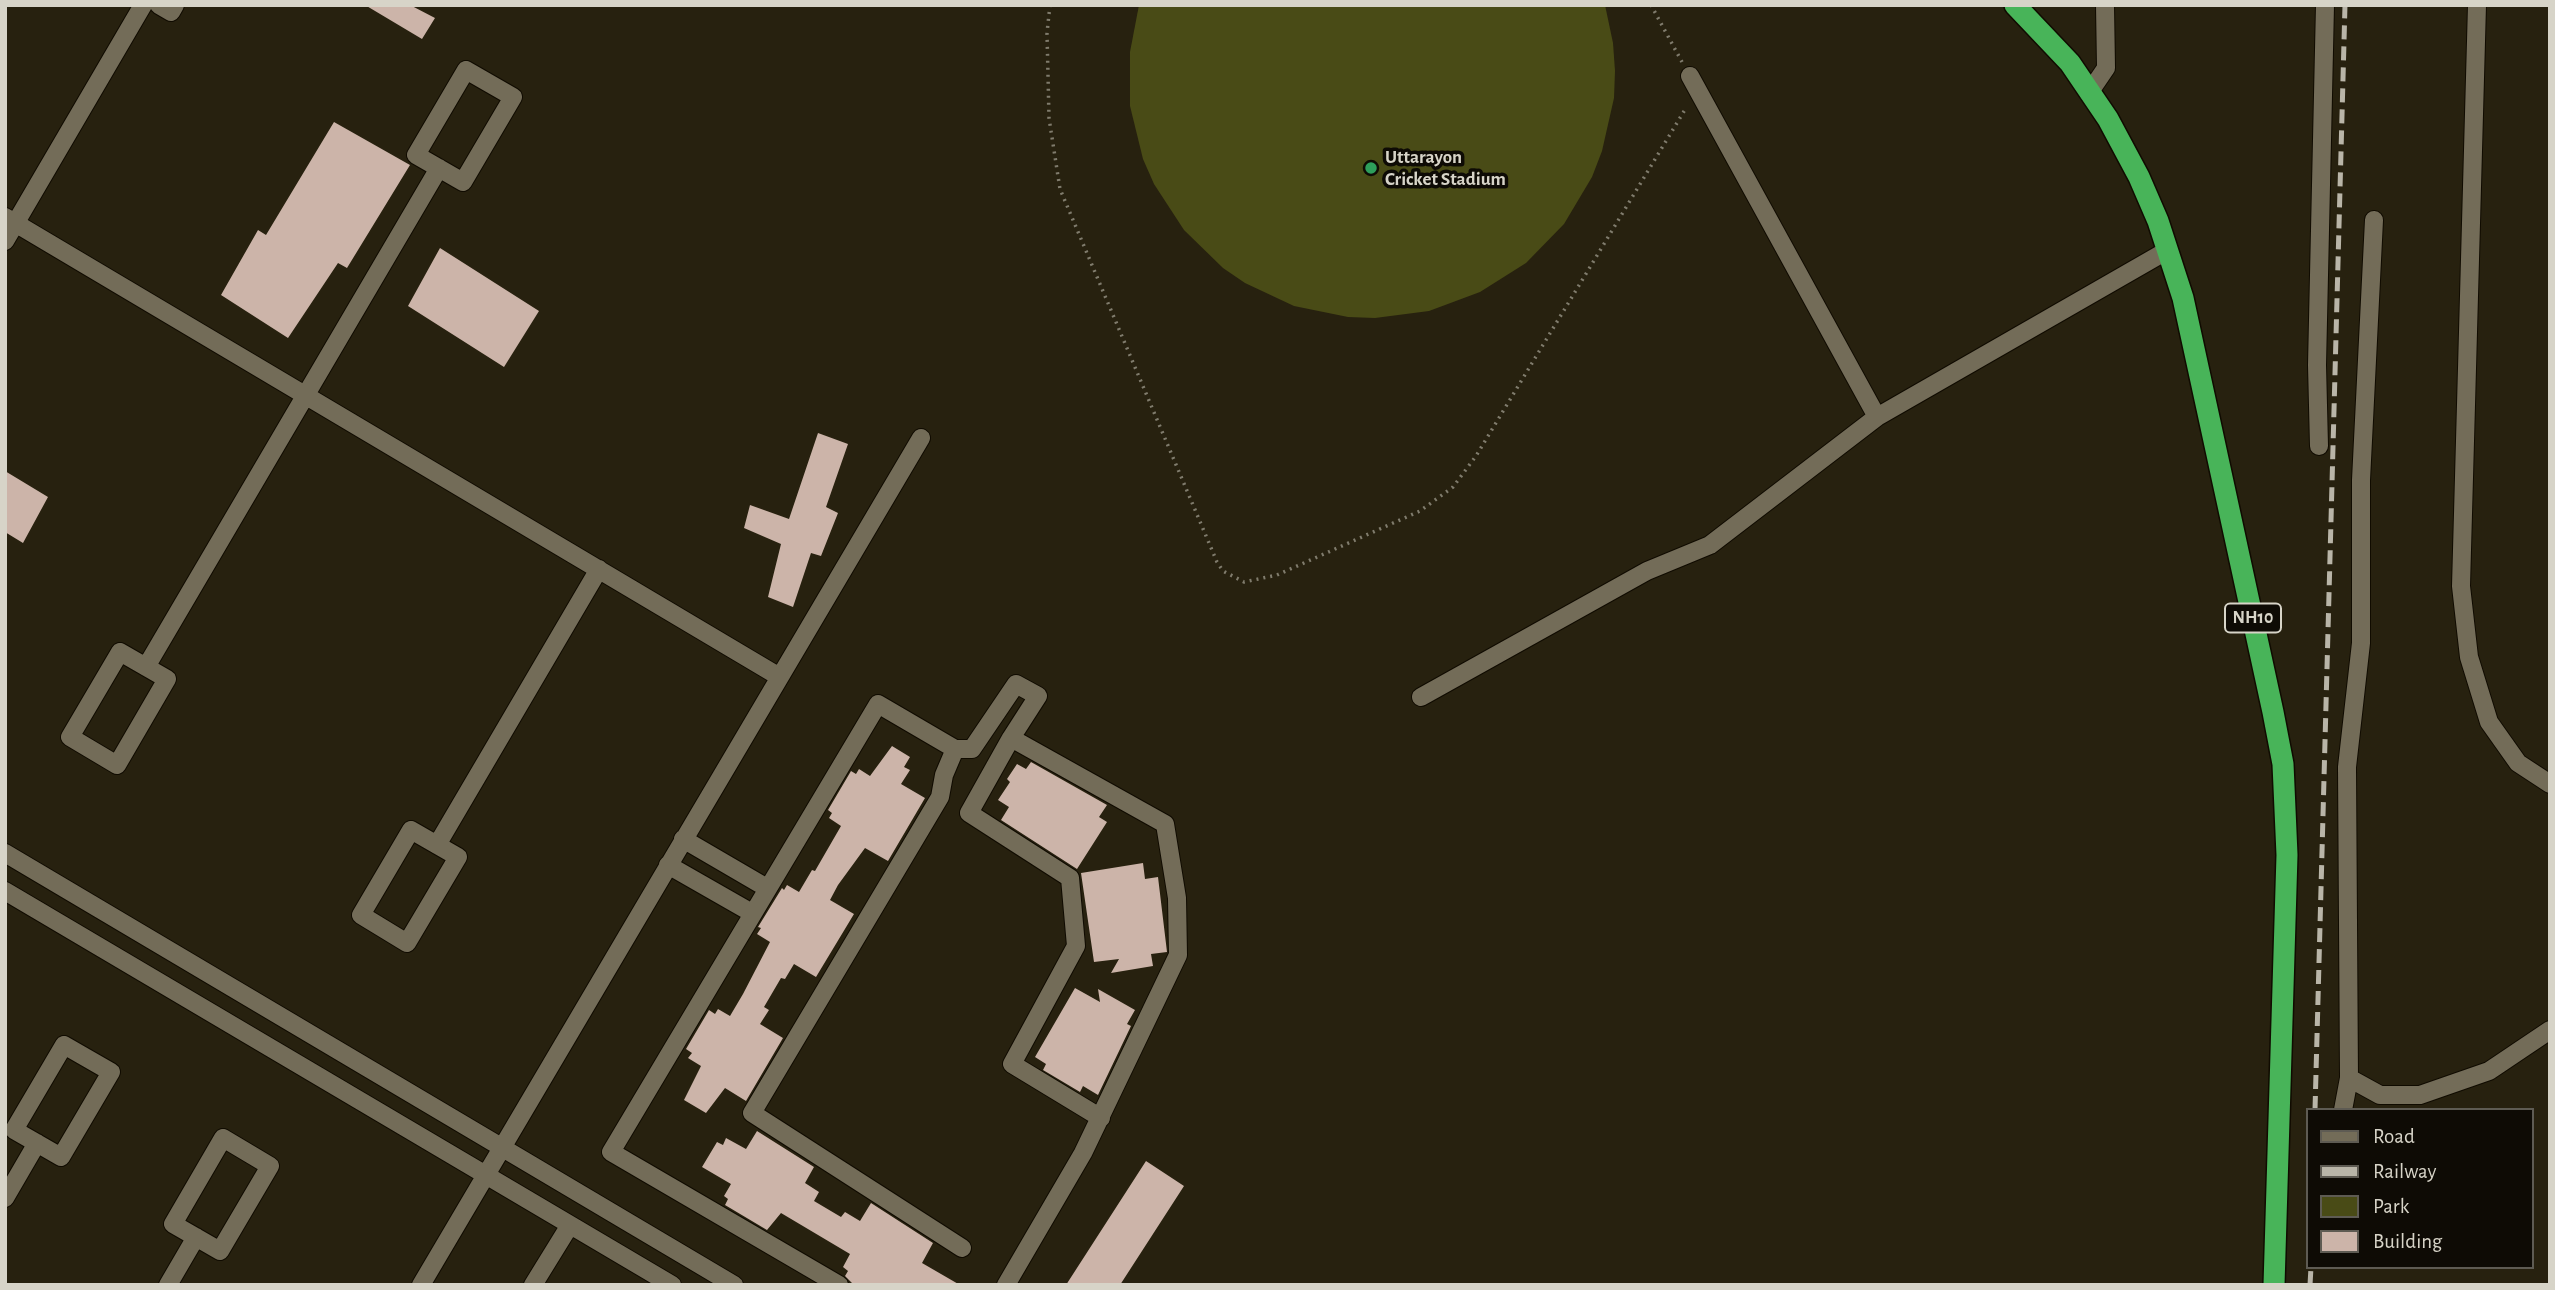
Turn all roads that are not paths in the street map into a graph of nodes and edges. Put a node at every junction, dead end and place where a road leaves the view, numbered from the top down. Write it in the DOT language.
graph roads {
  1 [pos="143,5"];
  2 [pos="159,5"];
  3 [pos="175,5"];
  4 [pos="2015,5"];
  5 [pos="2105,5"];
  6 [pos="2325,5"];
  7 [pos="2477,5"];
  8 [pos="1690,76"];
  9 [pos="2089,93"];
  10 [pos="439,168"];
  11 [pos="10,220"];
  12 [pos="2374,220"];
  13 [pos="5,241"];
  14 [pos="2168,250"];
  15 [pos="306,396"];
  16 [pos="1877,417"];
  17 [pos="921,438"];
  18 [pos="2319,446"];
  19 [pos="599,569"];
  20 [pos="146,667"];
  21 [pos="778,676"];
  22 [pos="1421,696"];
  23 [pos="1011,738"];
  24 [pos="955,749"];
  25 [pos="2550,784"];
  26 [pos="683,839"];
  27 [pos="437,845"];
  28 [pos="5,853"];
  29 [pos="667,865"];
  30 [pos="767,888"];
  31 [pos="5,891"];
  32 [pos="752,913"];
  33 [pos="2550,1030"];
  34 [pos="2349,1078"];
  35 [pos="2343,1108"];
  36 [pos="1101,1118"];
  37 [pos="37,1143"];
  38 [pos="501,1147"];
  39 [pos="485,1175"];
  40 [pos="5,1198"];
  41 [pos="570,1225"];
  42 [pos="196,1237"];
  43 [pos="962,1248"];
  44 [pos="168,1285"];
  45 [pos="421,1285"];
  46 [pos="533,1285"];
  47 [pos="671,1285"];
  48 [pos="734,1285"];
  49 [pos="839,1285"];
  50 [pos="1006,1285"];
  51 [pos="2274,1285"];
  1 -- 11 [label="street"];
  2 -- 3 [label="street"];
  4 -- 9 [label="highway, NH10"];
  5 -- 9 [label="street"];
  6 -- 18 [label="street"];
  7 -- 25 [label="street"];
  8 -- 16 [label="street"];
  9 -- 14 [label="highway, NH10"];
  10 -- 10 [label="street"];
  10 -- 15 [label="street"];
  11 -- 13 [label="street"];
  11 -- 15 [label="street"];
  12 -- 34 [label="street"];
  14 -- 16 [label="street"];
  14 -- 51 [label="highway, NH10"];
  15 -- 19 [label="street"];
  15 -- 20 [label="street"];
  16 -- 22 [label="street"];
  17 -- 21 [label="street"];
  19 -- 21 [label="street"];
  19 -- 27 [label="street"];
  20 -- 20 [label="street"];
  21 -- 26 [label="street"];
  23 -- 24 [label="street"];
  23 -- 36 [label="street"];
  23 -- 36 [label="street"];
  24 -- 30 [label="street"];
  24 -- 43 [label="street"];
  26 -- 29 [label="street"];
  26 -- 30 [label="street"];
  27 -- 27 [label="street"];
  28 -- 38 [label="street"];
  29 -- 32 [label="street"];
  29 -- 38 [label="street"];
  30 -- 32 [label="street"];
  31 -- 39 [label="street"];
  32 -- 49 [label="street"];
  33 -- 34 [label="street"];
  34 -- 35 [label="street"];
  36 -- 50 [label="street"];
  37 -- 37 [label="street"];
  37 -- 40 [label="street"];
  38 -- 39 [label="street"];
  38 -- 48 [label="street"];
  39 -- 41 [label="street"];
  39 -- 45 [label="street"];
  41 -- 46 [label="street"];
  41 -- 47 [label="street"];
  42 -- 42 [label="street"];
  42 -- 44 [label="street"];
}
